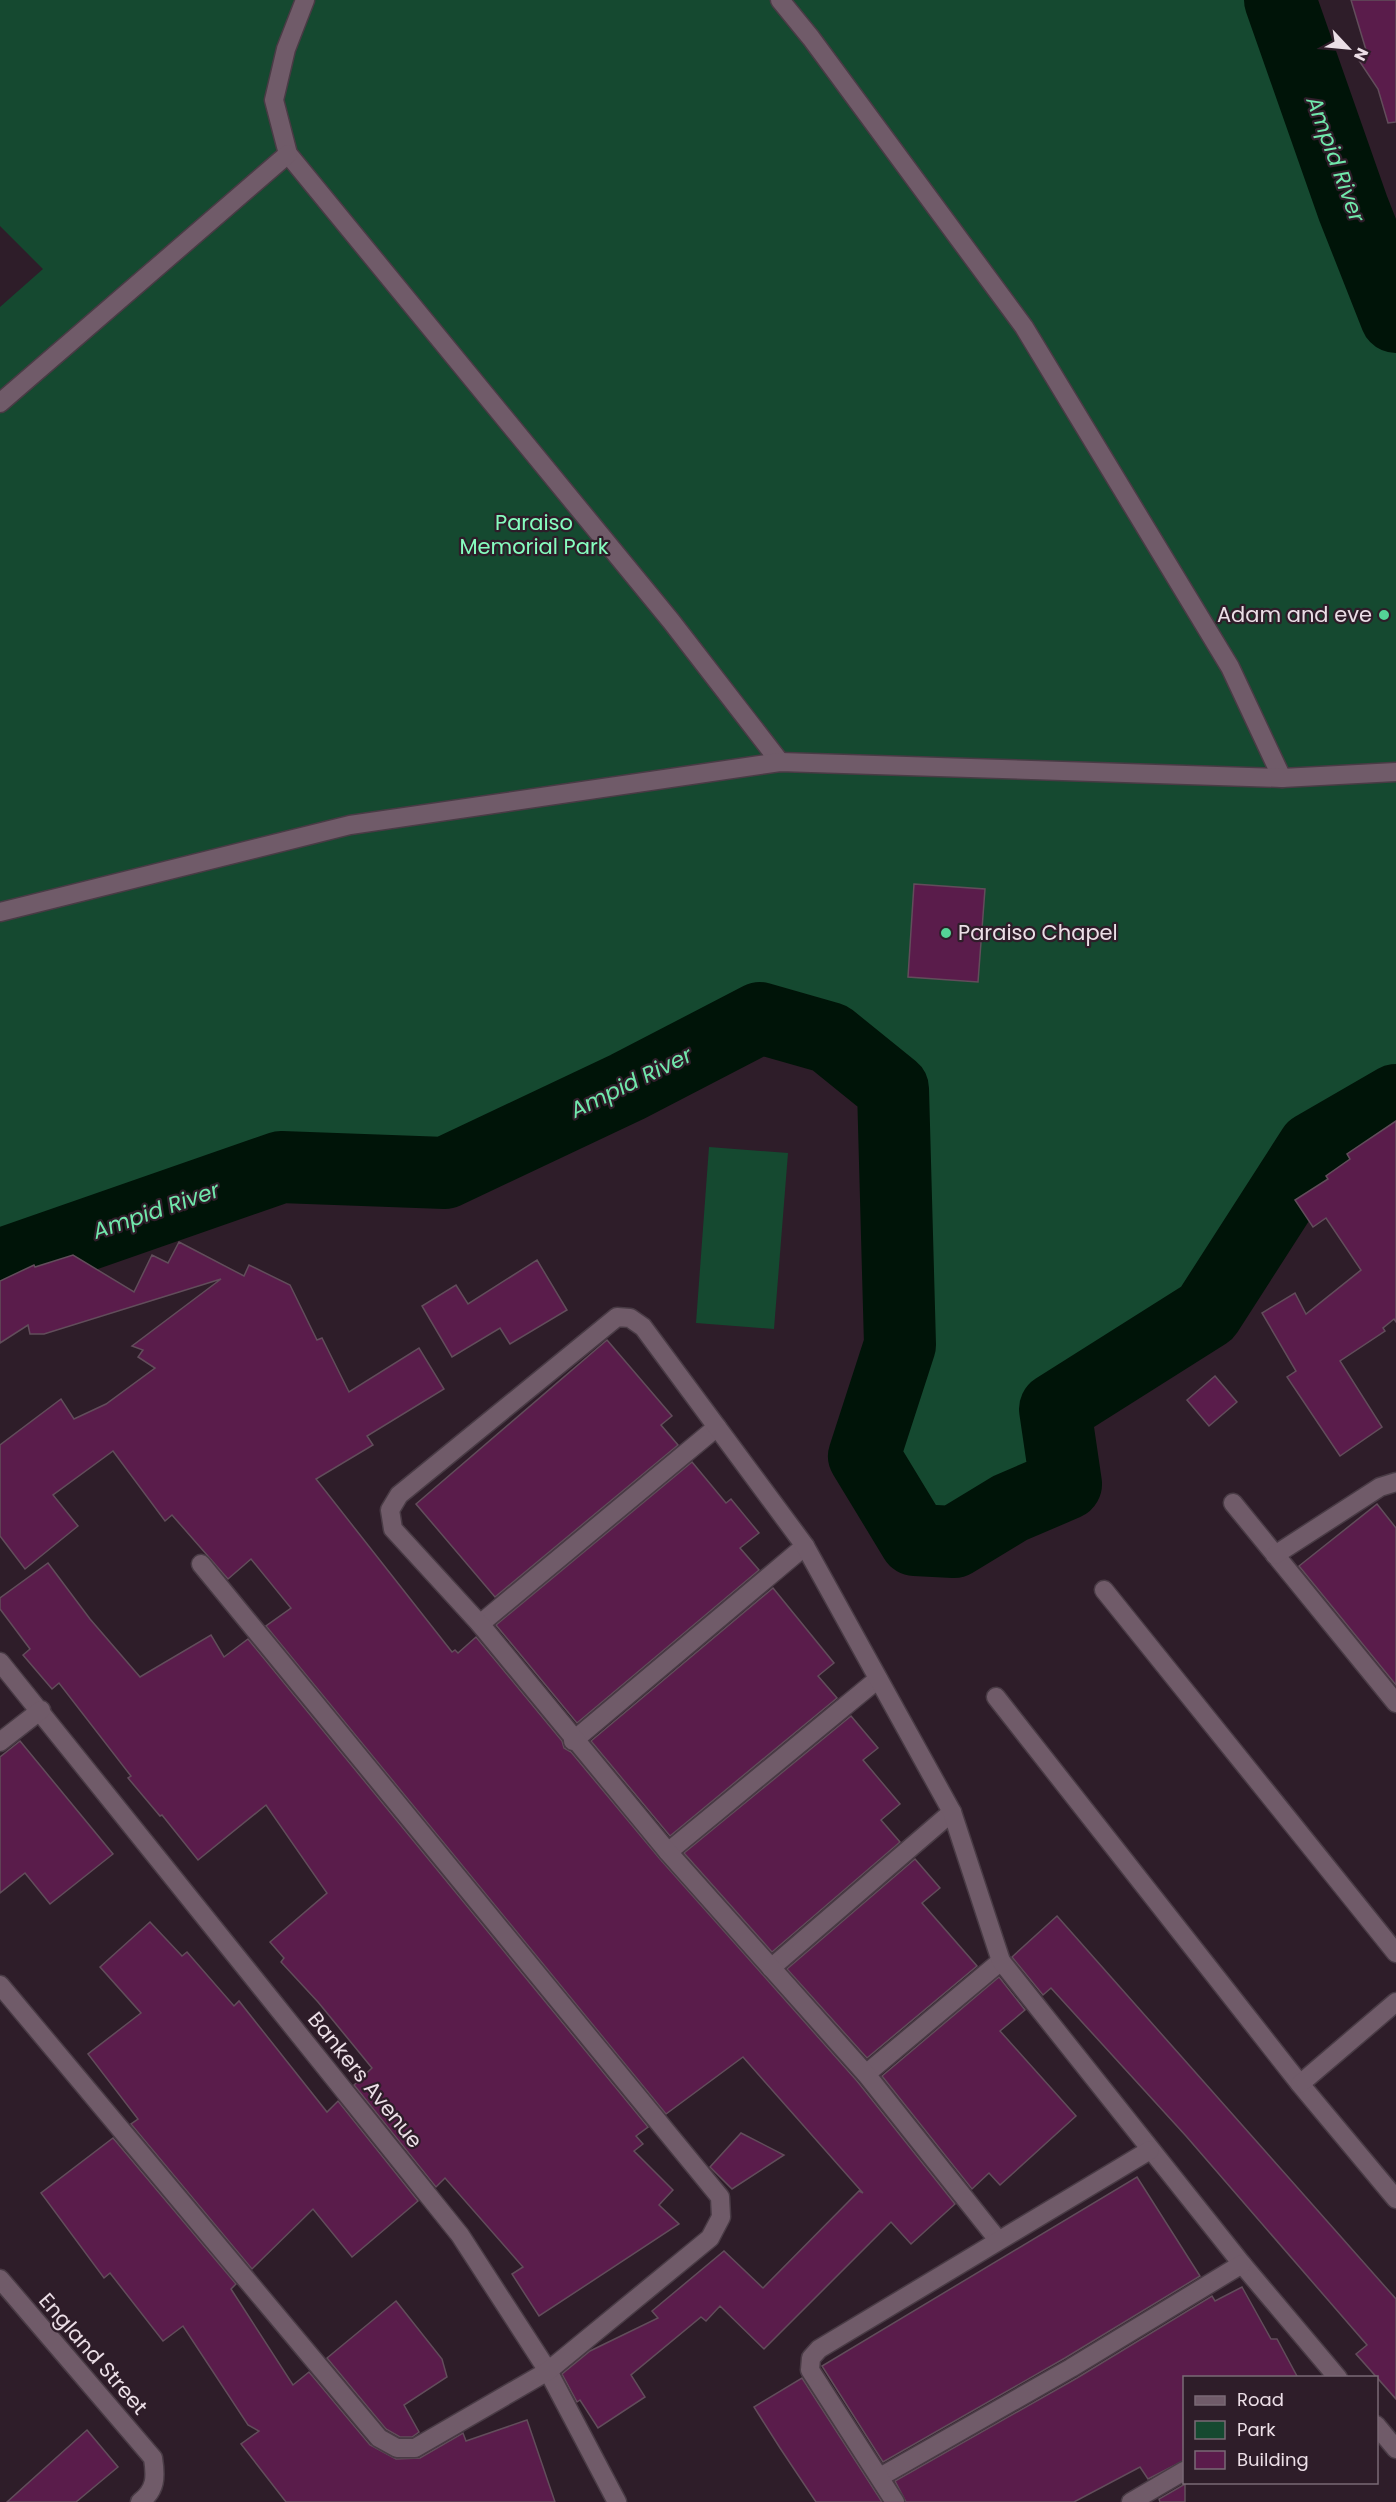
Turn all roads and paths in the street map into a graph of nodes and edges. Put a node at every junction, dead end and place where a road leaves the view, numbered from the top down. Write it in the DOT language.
graph roads {
  1 [pos="305,0"];
  2 [pos="780,0"];
  3 [pos="288,154"];
  4 [pos="0,403"];
  5 [pos="780,762"];
  6 [pos="1396,772"];
  7 [pos="1282,778"];
  8 [pos="0,912"];
  9 [pos="717,1427"];
  10 [pos="1396,1482"];
  11 [pos="1233,1503"];
  12 [pos="805,1546"];
  13 [pos="1275,1555"];
  14 [pos="201,1564"];
  15 [pos="1104,1590"];
  16 [pos="480,1624"];
  17 [pos="0,1662"];
  18 [pos="878,1679"];
  19 [pos="996,1697"];
  20 [pos="1396,1703"];
  21 [pos="41,1710"];
  22 [pos="573,1741"];
  23 [pos="0,1742"];
  24 [pos="952,1812"];
  25 [pos="668,1852"];
  26 [pos="1396,1953"];
  27 [pos="1001,1961"];
  28 [pos="771,1968"];
  29 [pos="0,1985"];
  30 [pos="1396,2002"];
  31 [pos="866,2074"];
  32 [pos="1300,2084"];
  33 [pos="1150,2150"];
  34 [pos="1396,2199"];
  35 [pos="998,2240"];
  36 [pos="1242,2264"];
  37 [pos="2,2285"];
  38 [pos="548,2371"];
  39 [pos="1336,2376"];
  40 [pos="1378,2426"];
  41 [pos="1396,2449"];
  42 [pos="1183,2471"];
  43 [pos="880,2477"];
  44 [pos="140,2502"];
  45 [pos="617,2502"];
  46 [pos="895,2502"];
  47 [pos="1131,2502"];
  1 -- 3 [label="street"];
  2 -- 7 [label="street"];
  3 -- 4 [label="street"];
  3 -- 5 [label="street"];
  5 -- 7 [label="street"];
  5 -- 8 [label="street"];
  6 -- 7 [label="street"];
  9 -- 12 [label="street"];
  9 -- 16 [label="street"];
  9 -- 16 [label="street"];
  10 -- 13 [label="street"];
  11 -- 13 [label="street"];
  12 -- 18 [label="street"];
  12 -- 22 [label="street"];
  13 -- 20 [label="street"];
  14 -- 38 [label="street"];
  15 -- 26 [label="street"];
  16 -- 22 [label="street"];
  17 -- 21 [label="street, Bankers Avenue"];
  18 -- 24 [label="street"];
  18 -- 25 [label="street"];
  19 -- 32 [label="street"];
  21 -- 23 [label="street"];
  21 -- 38 [label="street, Bankers Avenue"];
  22 -- 25 [label="street"];
  24 -- 27 [label="street"];
  24 -- 28 [label="street"];
  25 -- 28 [label="street"];
  27 -- 31 [label="street"];
  27 -- 33 [label="street"];
  28 -- 31 [label="street"];
  29 -- 38 [label="street"];
  30 -- 32 [label="street"];
  31 -- 35 [label="street"];
  32 -- 34 [label="street"];
  33 -- 35 [label="street"];
  33 -- 36 [label="street"];
  35 -- 43 [label="street"];
  36 -- 39 [label="street"];
  36 -- 43 [label="street"];
  37 -- 44 [label="street, England Street"];
  38 -- 45 [label="street, Bankers Avenue"];
  40 -- 41 [label="street"];
  42 -- 47 [label="street"];
  43 -- 46 [label="street"];
}
